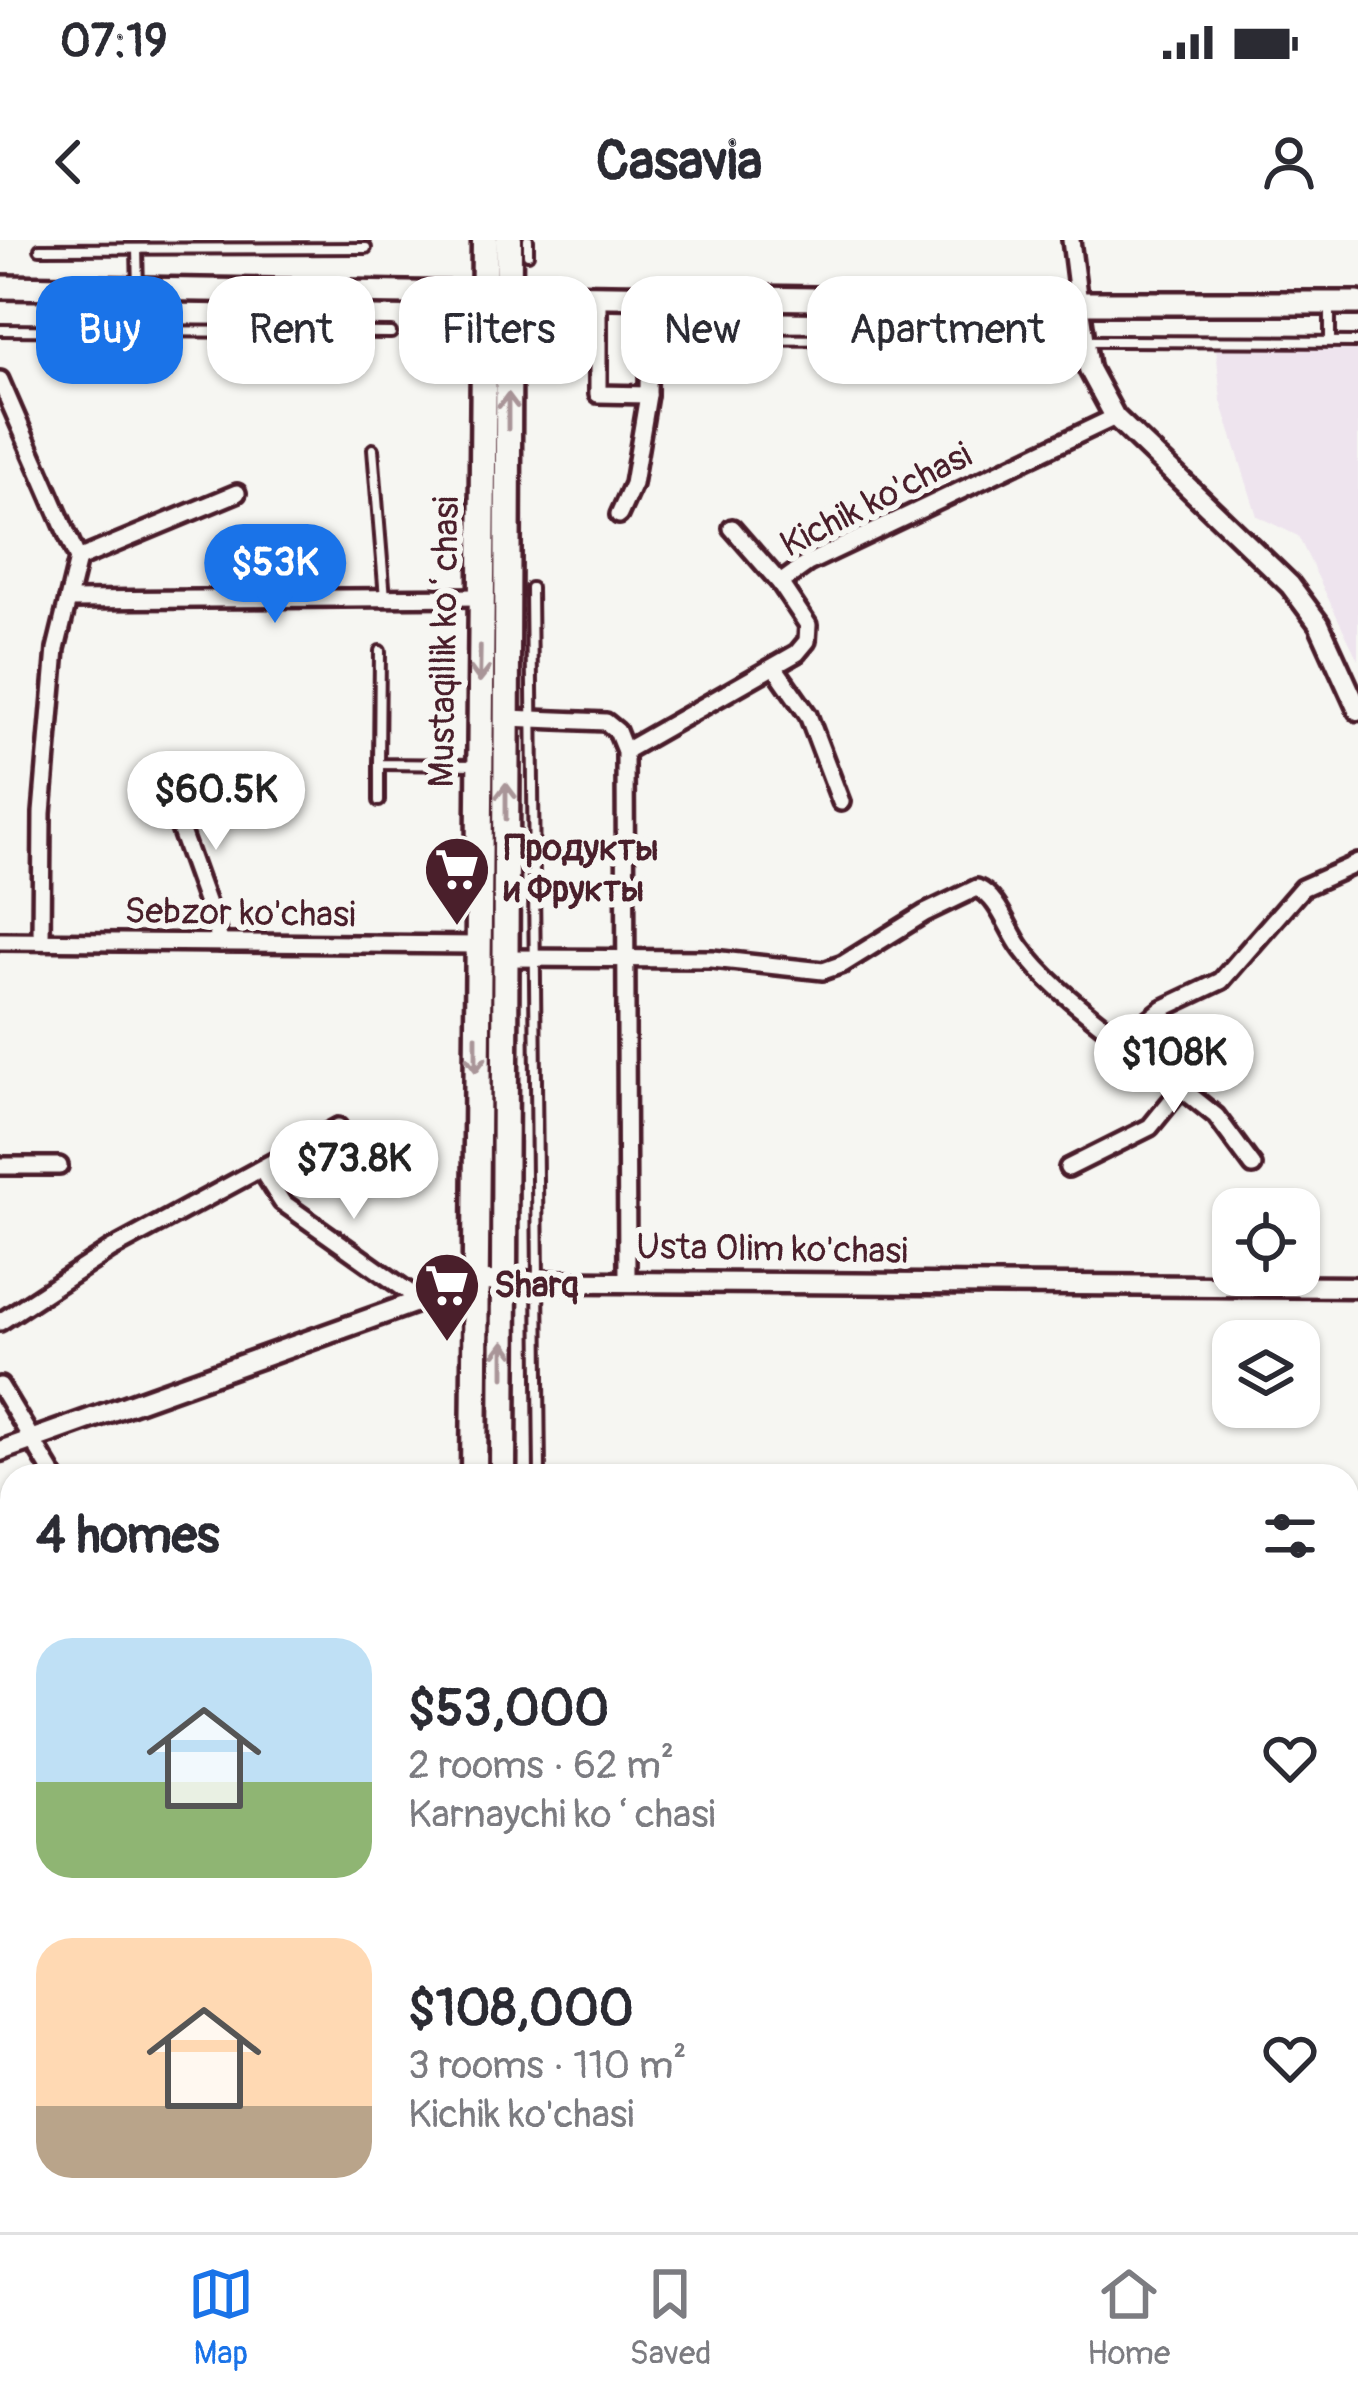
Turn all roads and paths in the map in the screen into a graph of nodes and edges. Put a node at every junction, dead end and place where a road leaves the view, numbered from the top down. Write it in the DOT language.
graph roads {
  1 [pos="484,240"];
  2 [pos="528,240"];
  3 [pos="1071,240"];
  4 [pos="519,247"];
  5 [pos="366,248"];
  6 [pos="40,249"];
  7 [pos="137,249"];
  8 [pos="137,276"];
  9 [pos="483,276"];
  10 [pos="1076,276"];
  11 [pos="0,287"];
  12 [pos="36,288"];
  13 [pos="183,291"];
  14 [pos="399,294"];
  15 [pos="598,297"];
  16 [pos="621,297"];
  17 [pos="1330,302"];
  18 [pos="1087,303"];
  19 [pos="1358,303"];
  20 [pos="0,330"];
  21 [pos="391,332"];
  22 [pos="1087,340"];
  23 [pos="1330,341"];
  24 [pos="1358,342"];
  25 [pos="1087,353"];
  26 [pos="0,380"];
  27 [pos="482,384"];
  28 [pos="511,384"];
  29 [pos="648,384"];
  30 [pos="648,395"];
  31 [pos="1115,417"];
  32 [pos="373,449"];
  33 [pos="237,493"];
  34 [pos="620,515"];
  35 [pos="732,528"];
  36 [pos="78,559"];
  37 [pos="780,583"];
  38 [pos="531,588"];
  39 [pos="481,597"];
  40 [pos="385,599"];
  41 [pos="68,600"];
  42 [pos="380,651"];
  43 [pos="775,668"];
  44 [pos="1358,710"];
  45 [pos="519,719"];
  46 [pos="625,751"];
  47 [pos="380,764"];
  48 [pos="479,765"];
  49 [pos="163,781"];
  50 [pos="379,801"];
  51 [pos="841,802"];
  52 [pos="1358,863"];
  53 [pos="0,941"];
  54 [pos="41,941"];
  55 [pos="220,943"];
  56 [pos="478,945"];
  57 [pos="505,958"];
  58 [pos="532,958"];
  59 [pos="628,958"];
  60 [pos="1122,1041"];
  61 [pos="1180,1090"];
  62 [pos="338,1127"];
  63 [pos="0,1166"];
  64 [pos="59,1166"];
  65 [pos="1253,1166"];
  66 [pos="1069,1168"];
  67 [pos="261,1169"];
  68 [pos="537,1279"];
  69 [pos="475,1280"];
  70 [pos="504,1280"];
  71 [pos="627,1280"];
  72 [pos="1358,1287"];
  73 [pos="420,1300"];
  74 [pos="0,1322"];
  75 [pos="0,1386"];
  76 [pos="32,1440"];
  77 [pos="0,1451"];
  78 [pos="47,1464"];
  79 [pos="474,1464"];
  80 [pos="503,1464"];
  81 [pos="540,1464"];
  1 -- 9 [label="main road, Mustaqillik koʻchasi"];
  2 -- 4 [label="lane"];
  3 -- 10 [label="street"];
  5 -- 7 [label="lane"];
  6 -- 7 [label="lane"];
  7 -- 8 [label="lane"];
  11 -- 12 [label="main road"];
  13 -- 14 [label="main road"];
  15 -- 16 [label="main road"];
  15 -- 30 [label="street"];
  17 -- 18 [label="main road"];
  17 -- 19 [label="main road"];
  17 -- 23 [label="lane"];
  20 -- 21 [label="lane"];
  22 -- 23 [label="lane"];
  23 -- 24 [label="lane"];
  25 -- 31 [label="street"];
  26 -- 36 [label="street"];
  27 -- 39 [label="main road, Mustaqillik koʻchasi"];
  45 -- 28 [label="main road, Mustaqillik koʻchasi, one-way"];
  29 -- 30 [label="street"];
  30 -- 34 [label="street"];
  31 -- 37 [label="street, Kichik ko'chasi"];
  31 -- 44 [label="street"];
  32 -- 40 [label="lane"];
  33 -- 36 [label="street"];
  35 -- 37 [label="street"];
  36 -- 41 [label="street"];
  37 -- 43 [label="street, Kichik ko'chasi"];
  38 -- 45 [label="lane"];
  39 -- 40 [label="street"];
  39 -- 48 [label="main road, Mustaqillik koʻchasi, one-way"];
  40 -- 41 [label="street"];
  41 -- 54 [label="street"];
  42 -- 47 [label="lane"];
  43 -- 46 [label="street, Kichik ko'chasi"];
  43 -- 51 [label="street"];
  45 -- 46 [label="street"];
  57 -- 45 [label="main road, Mustaqillik koʻchasi, one-way"];
  45 -- 58 [label="lane"];
  46 -- 59 [label="street"];
  47 -- 48 [label="lane"];
  47 -- 50 [label="lane"];
  48 -- 56 [label="main road, Mustaqillik koʻchasi"];
  49 -- 55 [label="street"];
  52 -- 60 [label="street"];
  53 -- 54 [label="street, Sebzor ko'chasi"];
  54 -- 55 [label="street, Sebzor ko'chasi"];
  55 -- 56 [label="street, Sebzor ko'chasi"];
  56 -- 69 [label="main road, Mustaqillik koʻchasi, one-way"];
  57 -- 58 [label="street"];
  57 -- 70 [label="main road, Mustaqillik koʻchasi"];
  58 -- 59 [label="street"];
  58 -- 68 [label="lane"];
  59 -- 60 [label="street"];
  59 -- 71 [label="street"];
  60 -- 61 [label="street"];
  61 -- 65 [label="street"];
  61 -- 66 [label="street"];
  62 -- 67 [label="street"];
  63 -- 64 [label="street"];
  67 -- 73 [label="street"];
  67 -- 74 [label="street"];
  68 -- 70 [label="street, Usta Olim ko'chasi"];
  68 -- 71 [label="street, Usta Olim ko'chasi"];
  68 -- 81 [label="lane"];
  69 -- 70 [label="street, Usta Olim ko'chasi"];
  69 -- 73 [label="street, Usta Olim ko'chasi"];
  69 -- 79 [label="main road, Mustaqillik koʻchasi"];
  80 -- 70 [label="main road, Mustaqillik koʻchasi, one-way"];
  71 -- 72 [label="street, Usta Olim ko'chasi"];
  73 -- 76 [label="street, Usta Olim ko'chasi"];
  75 -- 76 [label="street"];
  76 -- 77 [label="street, Usta Olim ko'chasi"];
  76 -- 78 [label="street"];
}
